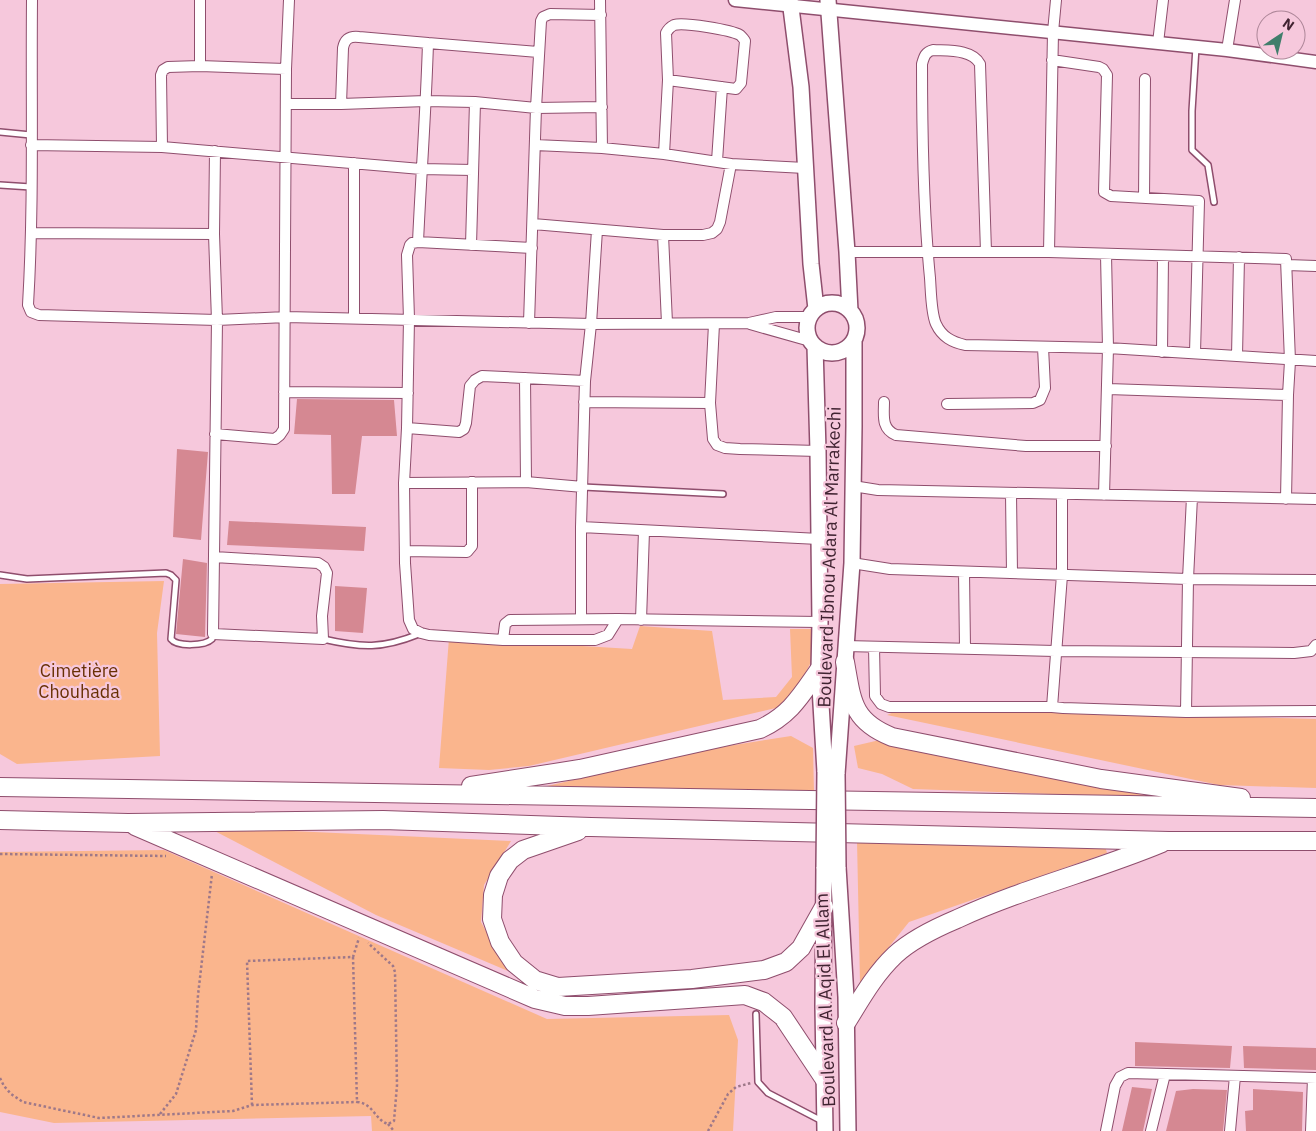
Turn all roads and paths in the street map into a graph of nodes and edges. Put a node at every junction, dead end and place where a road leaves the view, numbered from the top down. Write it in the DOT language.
graph roads {
  1 [pos="32,0"];
  2 [pos="200,0"];
  3 [pos="289,0"];
  4 [pos="600,0"];
  5 [pos="735,0"];
  6 [pos="1056,0"];
  7 [pos="1164,0"];
  8 [pos="1235,0"];
  9 [pos="791,3"];
  10 [pos="828,4"];
  11 [pos="601,15"];
  12 [pos="1052,32"];
  13 [pos="428,43"];
  14 [pos="1158,43"];
  15 [pos="1196,47"];
  16 [pos="1227,50"];
  17 [pos="538,52"];
  18 [pos="1052,60"];
  19 [pos="1316,62"];
  20 [pos="200,66"];
  21 [pos="286,68"];
  22 [pos="1145,79"];
  23 [pos="668,80"];
  24 [pos="722,87"];
  25 [pos="426,102"];
  26 [pos="475,102"];
  27 [pos="287,104"];
  28 [pos="341,104"];
  29 [pos="602,107"];
  30 [pos="536,108"];
  31 [pos="0,132"];
  32 [pos="31,140"];
  33 [pos="535,145"];
  34 [pos="162,148"];
  35 [pos="602,148"];
  36 [pos="215,151"];
  37 [pos="664,154"];
  38 [pos="287,158"];
  39 [pos="717,161"];
  40 [pos="354,163"];
  41 [pos="731,164"];
  42 [pos="805,168"];
  43 [pos="421,169"];
  44 [pos="473,170"];
  45 [pos="0,185"];
  46 [pos="31,187"];
  47 [pos="1144,198"];
  48 [pos="1214,202"];
  49 [pos="533,224"];
  50 [pos="597,230"];
  51 [pos="32,233"];
  52 [pos="214,234"];
  53 [pos="663,235"];
  54 [pos="418,242"];
  55 [pos="471,245"];
  56 [pos="532,248"];
  57 [pos="847,252"];
  58 [pos="928,252"];
  59 [pos="986,252"];
  60 [pos="1049,252"];
  61 [pos="1106,255"];
  62 [pos="1163,256"];
  63 [pos="1198,256"];
  64 [pos="1239,256"];
  65 [pos="1287,265"];
  66 [pos="1316,266"];
  67 [pos="850,311"];
  68 [pos="813,313"];
  69 [pos="286,317"];
  70 [pos="354,319"];
  71 [pos="409,319"];
  72 [pos="216,320"];
  73 [pos="529,323"];
  74 [pos="667,323"];
  75 [pos="591,324"];
  76 [pos="714,324"];
  77 [pos="749,324"];
  78 [pos="854,340"];
  79 [pos="812,344"];
  80 [pos="1043,347"];
  81 [pos="1108,348"];
  82 [pos="1162,352"];
  83 [pos="1195,353"];
  84 [pos="1237,356"];
  85 [pos="1290,361"];
  86 [pos="1316,361"];
  87 [pos="525,378"];
  88 [pos="585,381"];
  89 [pos="1108,390"];
  90 [pos="284,392"];
  91 [pos="408,393"];
  92 [pos="1288,395"];
  93 [pos="584,402"];
  94 [pos="884,402"];
  95 [pos="710,403"];
  96 [pos="947,404"];
  97 [pos="408,428"];
  98 [pos="215,434"];
  99 [pos="1106,446"];
  100 [pos="818,451"];
  101 [pos="472,482"];
  102 [pos="526,482"];
  103 [pos="404,483"];
  104 [pos="852,486"];
  105 [pos="583,488"];
  106 [pos="1011,493"];
  107 [pos="723,494"];
  108 [pos="1062,494"];
  109 [pos="1104,495"];
  110 [pos="1192,498"];
  111 [pos="1286,498"];
  112 [pos="1316,499"];
  113 [pos="581,528"];
  114 [pos="644,530"];
  115 [pos="819,539"];
  116 [pos="405,551"];
  117 [pos="214,557"];
  118 [pos="852,563"];
  119 [pos="964,572"];
  120 [pos="1012,573"];
  121 [pos="0,575"];
  122 [pos="1062,575"];
  123 [pos="1188,579"];
  124 [pos="1316,580"];
  125 [pos="581,619"];
  126 [pos="618,619"];
  127 [pos="642,620"];
  128 [pos="820,622"];
  129 [pos="421,633"];
  130 [pos="213,634"];
  131 [pos="323,639"];
  132 [pos="504,640"];
  133 [pos="1316,645"];
  134 [pos="874,646"];
  135 [pos="965,648"];
  136 [pos="1055,650"];
  137 [pos="1187,651"];
  138 [pos="845,654"];
  139 [pos="819,670"];
  140 [pos="1052,706"];
  141 [pos="1316,711"];
  142 [pos="1186,712"];
  143 [pos="831,773"];
  144 [pos="0,787"];
  145 [pos="389,793"];
  146 [pos="1316,807"];
  147 [pos="0,820"];
  148 [pos="128,823"];
  149 [pos="591,827"];
  150 [pos="1169,840"];
  151 [pos="1316,842"];
  152 [pos="0,854"];
  153 [pos="173,857"];
  154 [pos="831,867"];
  155 [pos="205,870"];
  156 [pos="212,873"];
  157 [pos="221,877"];
  158 [pos="824,907"];
  159 [pos="354,936"];
  160 [pos="368,943"];
  161 [pos="353,957"];
  162 [pos="756,1014"];
  163 [pos="846,1023"];
  164 [pos="1165,1074"];
  165 [pos="1235,1076"];
  166 [pos="0,1078"];
  167 [pos="1314,1078"];
  168 [pos="825,1080"];
  169 [pos="758,1082"];
  170 [pos="357,1102"];
  171 [pos="252,1105"];
  172 [pos="160,1114"];
  173 [pos="388,1124"];
  174 [pos="825,1127"];
  175 [pos="394,1131"];
  176 [pos="708,1131"];
  177 [pos="848,1131"];
  178 [pos="1106,1131"];
  179 [pos="1151,1131"];
  180 [pos="1230,1131"];
  181 [pos="1311,1131"];
  1 -- 32 [label="street"];
  2 -- 20 [label="street"];
  3 -- 21 [label="street"];
  4 -- 11 [label="street"];
  5 -- 9 [label="street"];
  6 -- 12 [label="street"];
  7 -- 14 [label="street"];
  8 -- 16 [label="street"];
  9 -- 10 [label="street"];
  9 -- 42 [label="main road"];
  10 -- 12 [label="street"];
  10 -- 57 [label="main road"];
  11 -- 17 [label="street"];
  11 -- 29 [label="street"];
  12 -- 14 [label="street"];
  12 -- 18 [label="street"];
  13 -- 17 [label="street"];
  13 -- 25 [label="street"];
  13 -- 28 [label="street"];
  14 -- 15 [label="street"];
  15 -- 16 [label="street"];
  15 -- 48 [label="lane"];
  16 -- 19 [label="street"];
  17 -- 30 [label="street"];
  18 -- 47 [label="street"];
  18 -- 60 [label="street"];
  20 -- 21 [label="street"];
  20 -- 34 [label="street"];
  21 -- 27 [label="street"];
  22 -- 47 [label="street"];
  23 -- 24 [label="street"];
  23 -- 24 [label="street"];
  23 -- 37 [label="street"];
  24 -- 39 [label="street"];
  25 -- 26 [label="street"];
  25 -- 28 [label="street"];
  25 -- 43 [label="street"];
  26 -- 30 [label="street"];
  26 -- 44 [label="street"];
  27 -- 28 [label="street"];
  27 -- 38 [label="street"];
  29 -- 30 [label="street"];
  29 -- 35 [label="street"];
  30 -- 33 [label="street"];
  31 -- 32 [label="lane"];
  32 -- 34 [label="street"];
  32 -- 46 [label="street"];
  33 -- 35 [label="street"];
  33 -- 49 [label="street"];
  34 -- 36 [label="street"];
  35 -- 37 [label="street"];
  36 -- 38 [label="street"];
  36 -- 52 [label="street"];
  37 -- 39 [label="street"];
  38 -- 40 [label="street"];
  38 -- 69 [label="street"];
  39 -- 41 [label="street"];
  40 -- 43 [label="street"];
  40 -- 70 [label="street"];
  41 -- 42 [label="street"];
  41 -- 53 [label="street"];
  42 -- 68 [label="main road"];
  43 -- 44 [label="street"];
  43 -- 54 [label="street"];
  44 -- 55 [label="street"];
  45 -- 46 [label="lane"];
  46 -- 51 [label="street"];
  47 -- 63 [label="street"];
  49 -- 50 [label="street"];
  49 -- 56 [label="street"];
  50 -- 53 [label="street"];
  50 -- 75 [label="street"];
  51 -- 52 [label="street"];
  51 -- 72 [label="street"];
  52 -- 72 [label="street"];
  53 -- 74 [label="street"];
  54 -- 55 [label="street"];
  54 -- 71 [label="street"];
  55 -- 56 [label="street"];
  56 -- 73 [label="street"];
  57 -- 58 [label="street"];
  57 -- 67 [label="main road"];
  58 -- 59 [label="street"];
  58 -- 59 [label="street"];
  58 -- 80 [label="street"];
  59 -- 60 [label="street"];
  60 -- 61 [label="street"];
  61 -- 62 [label="street"];
  61 -- 81 [label="street"];
  62 -- 63 [label="street"];
  62 -- 82 [label="street"];
  63 -- 64 [label="street"];
  63 -- 83 [label="street"];
  64 -- 65 [label="street"];
  64 -- 84 [label="street"];
  65 -- 66 [label="street"];
  65 -- 85 [label="street"];
  67 -- 68 [label="main road"];
  67 -- 78 [label="main road"];
  68 -- 77 [label="street"];
  68 -- 79 [label="main road"];
  69 -- 70 [label="street"];
  69 -- 72 [label="street"];
  69 -- 90 [label="street"];
  70 -- 71 [label="street"];
  71 -- 73 [label="street"];
  71 -- 91 [label="street"];
  72 -- 98 [label="street"];
  73 -- 75 [label="street"];
  74 -- 75 [label="street"];
  74 -- 76 [label="street"];
  75 -- 88 [label="street"];
  76 -- 77 [label="street"];
  76 -- 95 [label="street"];
  77 -- 79 [label="street"];
  78 -- 79 [label="main road"];
  78 -- 104 [label="main road, Boulevard Ibnou Adara Al Marrakechi"];
  79 -- 100 [label="main road, Boulevard Ibnou Adara Al Marrakechi"];
  80 -- 81 [label="street"];
  80 -- 96 [label="street"];
  81 -- 82 [label="street"];
  81 -- 89 [label="street"];
  82 -- 83 [label="street"];
  83 -- 84 [label="street"];
  84 -- 85 [label="street"];
  85 -- 86 [label="street"];
  85 -- 92 [label="street"];
  87 -- 88 [label="street"];
  87 -- 97 [label="street"];
  87 -- 102 [label="street"];
  88 -- 93 [label="street"];
  89 -- 92 [label="street"];
  89 -- 99 [label="street"];
  90 -- 91 [label="street"];
  90 -- 98 [label="street"];
  91 -- 97 [label="street"];
  92 -- 111 [label="street"];
  93 -- 95 [label="street"];
  93 -- 105 [label="street"];
  94 -- 99 [label="street"];
  95 -- 100 [label="street"];
  97 -- 103 [label="street"];
  98 -- 117 [label="street"];
  99 -- 109 [label="street"];
  100 -- 115 [label="main road, Boulevard Ibnou Adara Al Marrakechi"];
  101 -- 102 [label="street"];
  101 -- 103 [label="street"];
  101 -- 116 [label="street"];
  102 -- 105 [label="street"];
  103 -- 116 [label="street"];
  104 -- 106 [label="street"];
  104 -- 118 [label="main road, Boulevard Ibnou Adara Al Marrakechi"];
  105 -- 107 [label="lane"];
  105 -- 113 [label="street"];
  106 -- 108 [label="street"];
  106 -- 120 [label="street"];
  108 -- 109 [label="street"];
  108 -- 122 [label="street"];
  109 -- 110 [label="street"];
  110 -- 111 [label="street"];
  110 -- 123 [label="street"];
  111 -- 112 [label="street"];
  113 -- 114 [label="street"];
  113 -- 125 [label="street"];
  114 -- 115 [label="street"];
  114 -- 127 [label="street"];
  115 -- 128 [label="main road, Boulevard Ibnou Adara Al Marrakechi"];
  116 -- 129 [label="street"];
  117 -- 130 [label="street"];
  117 -- 131 [label="street"];
  118 -- 119 [label="street"];
  118 -- 138 [label="main road, Boulevard Ibnou Adara Al Marrakechi"];
  119 -- 120 [label="street"];
  119 -- 135 [label="street"];
  120 -- 122 [label="street"];
  121 -- 130 [label="lane"];
  122 -- 123 [label="street"];
  122 -- 136 [label="street"];
  123 -- 124 [label="street"];
  123 -- 137 [label="street"];
  125 -- 126 [label="street"];
  125 -- 132 [label="street"];
  126 -- 127 [label="street"];
  126 -- 132 [label="street"];
  127 -- 128 [label="street"];
  128 -- 139 [label="main road, Boulevard Ibnou Adara Al Marrakechi"];
  129 -- 131 [label="lane"];
  129 -- 132 [label="street"];
  130 -- 131 [label="street"];
  133 -- 137 [label="street"];
  134 -- 135 [label="street"];
  134 -- 138 [label="street"];
  134 -- 140 [label="street"];
  135 -- 136 [label="street"];
  136 -- 137 [label="street"];
  136 -- 140 [label="street"];
  137 -- 142 [label="street"];
  138 -- 143 [label="main road, Boulevard Ibnou Adara Al Marrakechi"];
  138 -- 146 [label="highway"];
  139 -- 143 [label="main road, Boulevard Ibnou Adara Al Marrakechi"];
  139 -- 145 [label="highway"];
  140 -- 142 [label="street"];
  141 -- 142 [label="street"];
  143 -- 154 [label="main road, bridge"];
  144 -- 145 [label="highway"];
  145 -- 146 [label="highway"];
  147 -- 148 [label="highway"];
  148 -- 149 [label="highway"];
  148 -- 168 [label="highway"];
  149 -- 150 [label="highway"];
  149 -- 158 [label="highway"];
  150 -- 151 [label="highway"];
  150 -- 163 [label="highway"];
  152 -- 153 [label="path"];
  154 -- 158 [label="main road, Boulevard Al Aqid El Allam"];
  154 -- 163 [label="main road, Boulevard Al Aqid El Allam"];
  155 -- 156 [label="path"];
  156 -- 157 [label="path"];
  156 -- 172 [label="path"];
  158 -- 168 [label="main road, Boulevard Al Aqid El Allam"];
  159 -- 161 [label="path"];
  160 -- 173 [label="path"];
  161 -- 170 [label="path"];
  161 -- 171 [label="path"];
  162 -- 169 [label="lane"];
  163 -- 177 [label="main road, Boulevard Al Aqid El Allam"];
  164 -- 165 [label="street"];
  164 -- 178 [label="street"];
  164 -- 179 [label="street"];
  165 -- 167 [label="street"];
  165 -- 180 [label="street"];
  166 -- 172 [label="path"];
  167 -- 181 [label="street"];
  168 -- 174 [label="main road, Boulevard Al Aqid El Allam"];
  169 -- 174 [label="lane"];
  169 -- 176 [label="path"];
  170 -- 171 [label="path"];
  170 -- 173 [label="path"];
  171 -- 172 [label="path"];
  173 -- 175 [label="path"];
}
